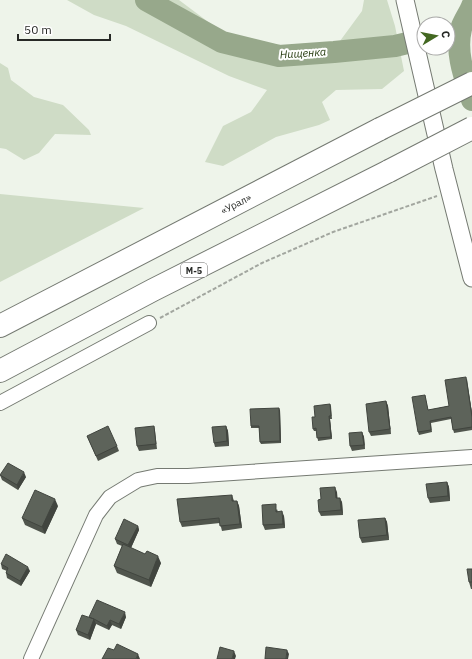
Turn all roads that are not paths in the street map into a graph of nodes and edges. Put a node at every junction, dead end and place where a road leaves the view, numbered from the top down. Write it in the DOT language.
graph roads {
  1 [pos="406,6"];
  2 [pos="472,83"];
  3 [pos="472,128"];
  4 [pos="472,278"];
  5 [pos="149,323"];
  6 [pos="0,326"];
  7 [pos="0,371"];
  8 [pos="0,403"];
  9 [pos="472,456"];
  10 [pos="31,659"];
  1 -- 4 [label="street"];
  2 -- 6 [label="highway, «Урал», bridge"];
  3 -- 7 [label="highway, М-5, bridge"];
  5 -- 8 [label="street"];
  9 -- 10 [label="street"];
}
